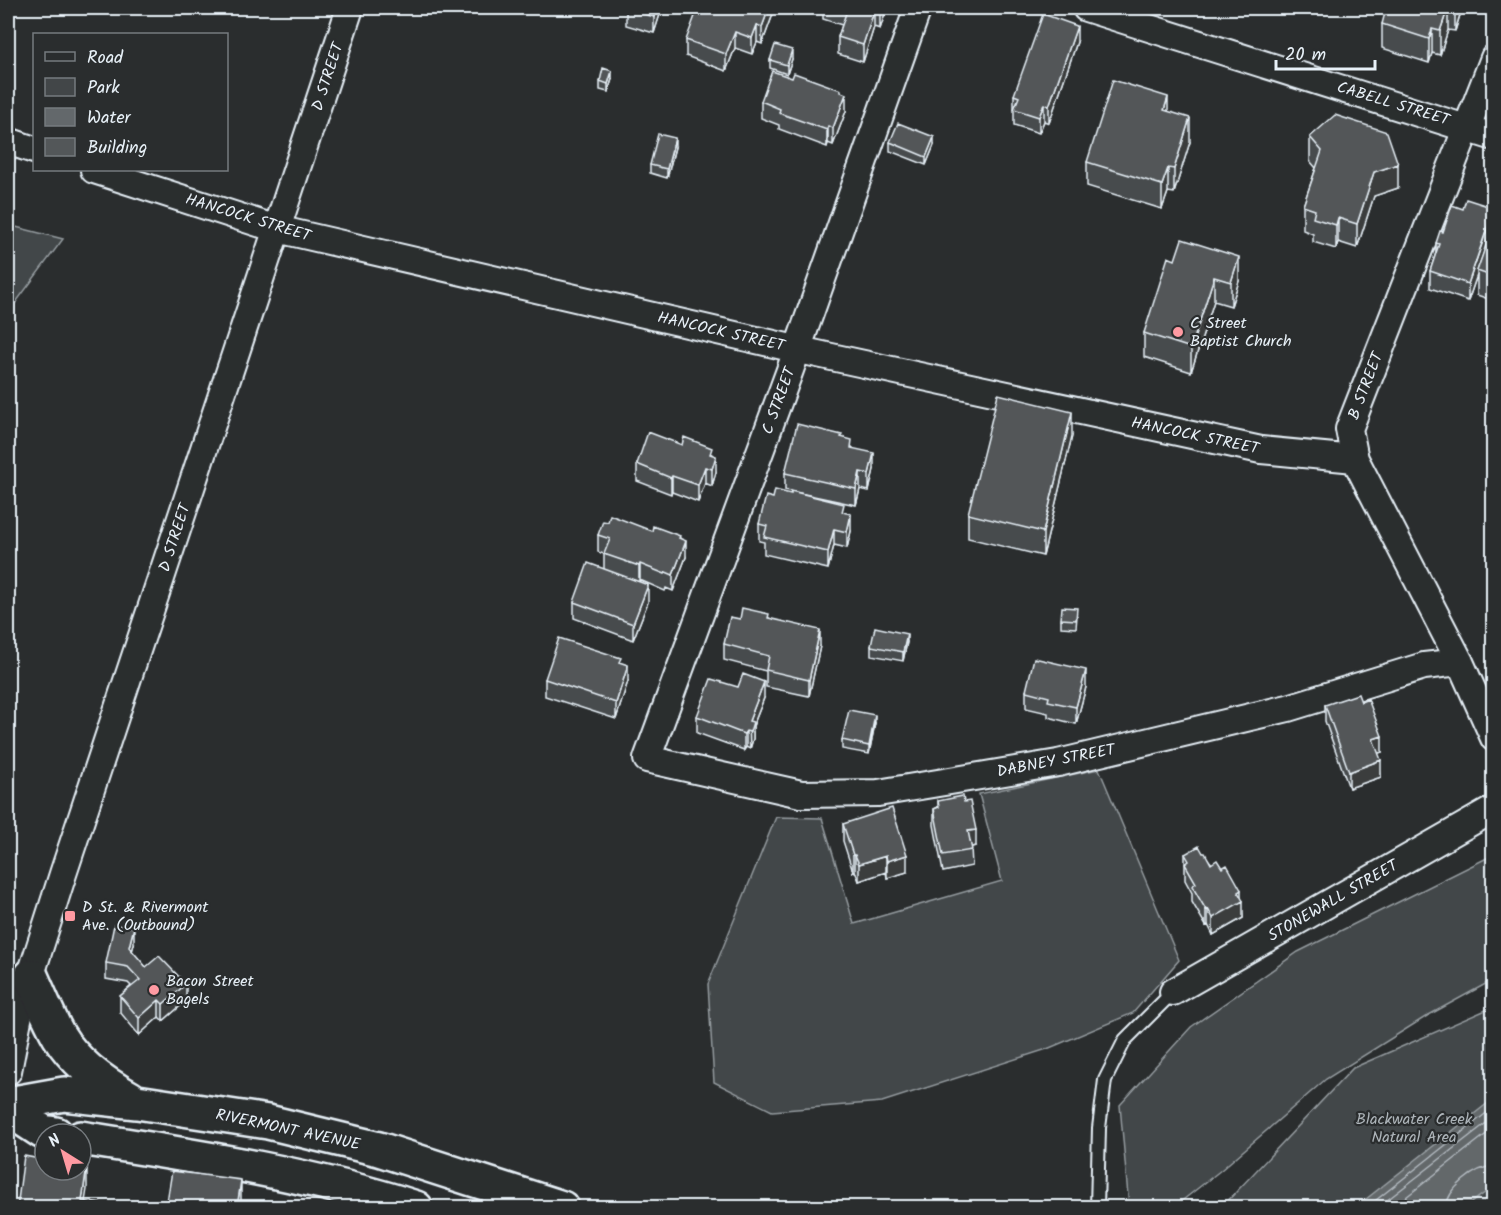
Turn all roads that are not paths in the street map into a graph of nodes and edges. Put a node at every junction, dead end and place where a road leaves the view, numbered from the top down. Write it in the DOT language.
graph roads {
  1 [pos="350,8"];
  2 [pos="918,8"];
  3 [pos="1086,8"];
  4 [pos="1494,58"];
  5 [pos="1466,127"];
  6 [pos="1494,136"];
  7 [pos="8,141"];
  8 [pos="33,150"];
  9 [pos="97,171"];
  10 [pos="277,229"];
  11 [pos="798,350"];
  12 [pos="1354,459"];
  13 [pos="1460,662"];
  14 [pos="1494,738"];
  15 [pos="646,759"];
  16 [pos="1494,809"];
  17 [pos="31,976"];
  18 [pos="1173,992"];
  19 [pos="8,1071"];
  20 [pos="137,1102"];
  21 [pos="8,1104"];
  22 [pos="8,1109"];
  23 [pos="33,1125"];
  24 [pos="93,1140"];
  25 [pos="416,1208"];
  26 [pos="562,1208"];
  27 [pos="1096,1208"];
  1 -- 10 [label="street, D STREET"];
  2 -- 11 [label="street, C STREET"];
  3 -- 5 [label="street, CABELL STREET"];
  4 -- 5 [label="street, B STREET"];
  5 -- 6 [label="street, CABELL STREET"];
  5 -- 12 [label="street, B STREET"];
  7 -- 8 [label="street"];
  9 -- 10 [label="street, HANCOCK STREET"];
  10 -- 11 [label="street, HANCOCK STREET"];
  10 -- 17 [label="street, D STREET"];
  11 -- 12 [label="street, HANCOCK STREET"];
  11 -- 15 [label="street, C STREET"];
  12 -- 13 [label="street, B STREET"];
  13 -- 14 [label="street, B STREET"];
  13 -- 15 [label="street, DABNEY STREET"];
  16 -- 18 [label="street, STONEWALL STREET"];
  17 -- 19 [label="street, D STREET"];
  17 -- 20 [label="main road"];
  18 -- 27 [label="lane"];
  20 -- 21 [label="main road, RIVERMONT AVENUE"];
  20 -- 26 [label="main road, RIVERMONT AVENUE"];
  22 -- 23 [label="main road"];
  24 -- 25 [label="main road"];
}
